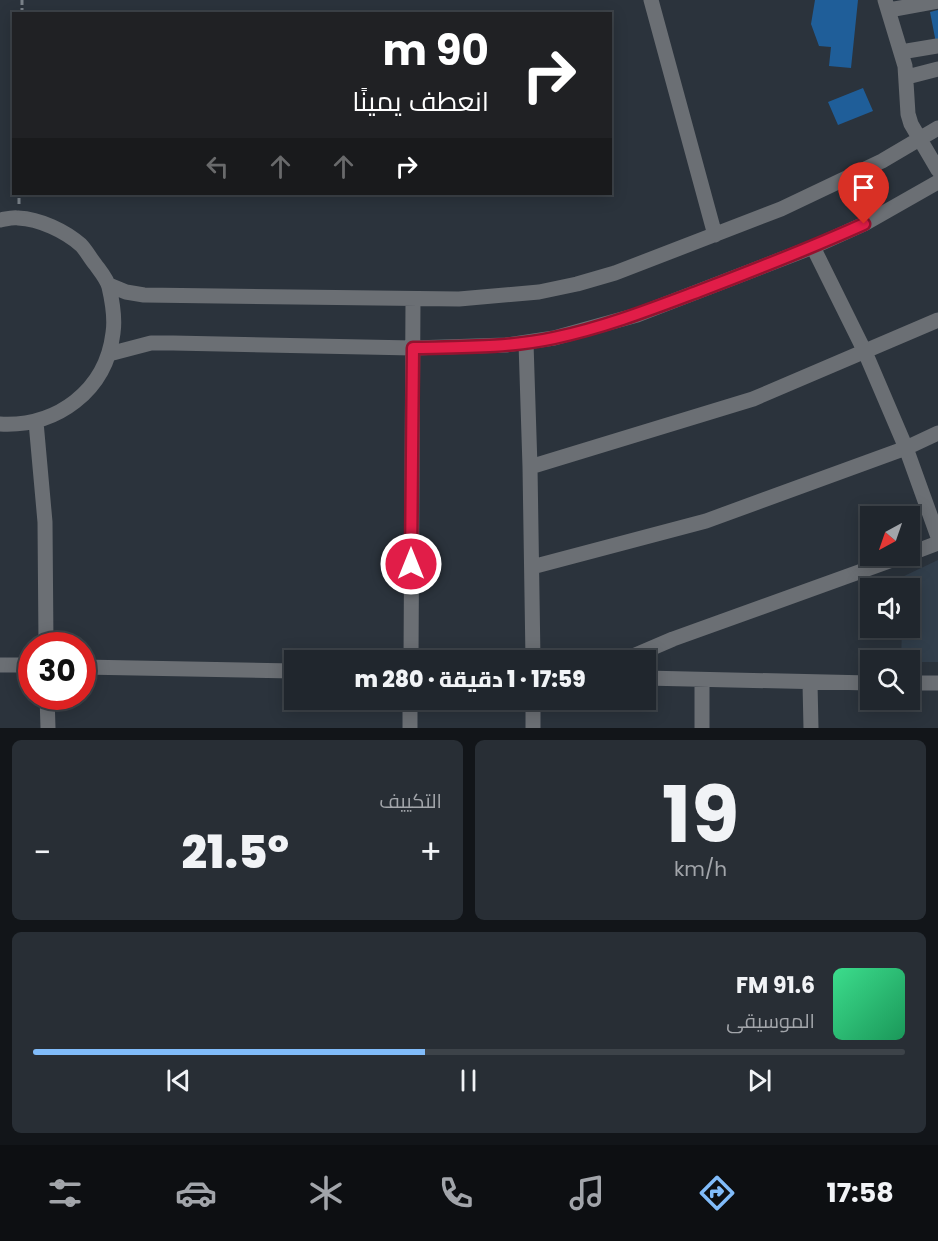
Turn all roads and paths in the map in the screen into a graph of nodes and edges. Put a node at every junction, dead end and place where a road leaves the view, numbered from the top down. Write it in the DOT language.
graph roads {
  1 [pos="651,0"];
  2 [pos="938,1"];
  3 [pos="887,5"];
  4 [pos="936,46"];
  5 [pos="902,52"];
  6 [pos="938,69"];
  7 [pos="907,77"];
  8 [pos="938,128"];
  9 [pos="920,138"];
  10 [pos="938,170"];
  11 [pos="938,182"];
  12 [pos="0,219"];
  13 [pos="715,235"];
  14 [pos="813,247"];
  15 [pos="109,285"];
  16 [pos="413,300"];
  17 [pos="938,320"];
  18 [pos="526,343"];
  19 [pos="413,348"];
  20 [pos="866,352"];
  21 [pos="109,354"];
  22 [pos="36,422"];
  23 [pos="0,424"];
  24 [pos="938,433"];
  25 [pos="906,448"];
  26 [pos="530,467"];
  27 [pos="938,537"];
  28 [pos="938,543"];
  29 [pos="920,550"];
  30 [pos="877,566"];
  31 [pos="532,567"];
  32 [pos="46,632"];
  33 [pos="411,650"];
  34 [pos="533,650"];
  35 [pos="647,650"];
  36 [pos="0,665"];
  37 [pos="18,665"];
  38 [pos="96,666"];
  39 [pos="284,671"];
  40 [pos="656,678"];
  41 [pos="702,680"];
  42 [pos="810,683"];
  43 [pos="860,683"];
  44 [pos="920,683"];
  45 [pos="938,683"];
  46 [pos="47,710"];
  47 [pos="410,710"];
  48 [pos="533,710"];
  49 [pos="48,728"];
  50 [pos="410,728"];
  51 [pos="533,728"];
  52 [pos="702,728"];
  53 [pos="811,728"];
  1 -- 13 [label="street"];
  2 -- 3 [label="street"];
  3 -- 5 [label="street"];
  4 -- 5 [label="street"];
  5 -- 7 [label="street"];
  6 -- 7 [label="street"];
  7 -- 9 [label="street"];
  8 -- 9 [label="street"];
  9 -- 10 [label="street"];
  9 -- 13 [label="street"];
  11 -- 14 [label="street"];
  12 -- 15 [label="street"];
  13 -- 16 [label="street"];
  14 -- 18 [label="street"];
  14 -- 20 [label="street"];
  15 -- 16 [label="street"];
  15 -- 21 [label="street"];
  16 -- 19 [label="street"];
  17 -- 20 [label="street"];
  18 -- 19 [label="street"];
  18 -- 26 [label="street"];
  19 -- 21 [label="street"];
  19 -- 33 [label="street"];
  20 -- 25 [label="street"];
  20 -- 26 [label="street"];
  21 -- 22 [label="street"];
  22 -- 23 [label="street"];
  22 -- 32 [label="street"];
  24 -- 25 [label="street"];
  25 -- 27 [label="street"];
  25 -- 31 [label="street"];
  26 -- 31 [label="street"];
  28 -- 29 [label="street"];
  30 -- 35 [label="street"];
  31 -- 34 [label="street"];
  36 -- 37 [label="street"];
  38 -- 39 [label="street"];
  40 -- 41 [label="street"];
  41 -- 42 [label="street"];
  41 -- 52 [label="street"];
  42 -- 43 [label="street"];
  42 -- 53 [label="street"];
  44 -- 45 [label="street"];
  46 -- 49 [label="street"];
  47 -- 50 [label="street"];
  48 -- 51 [label="street"];
}
